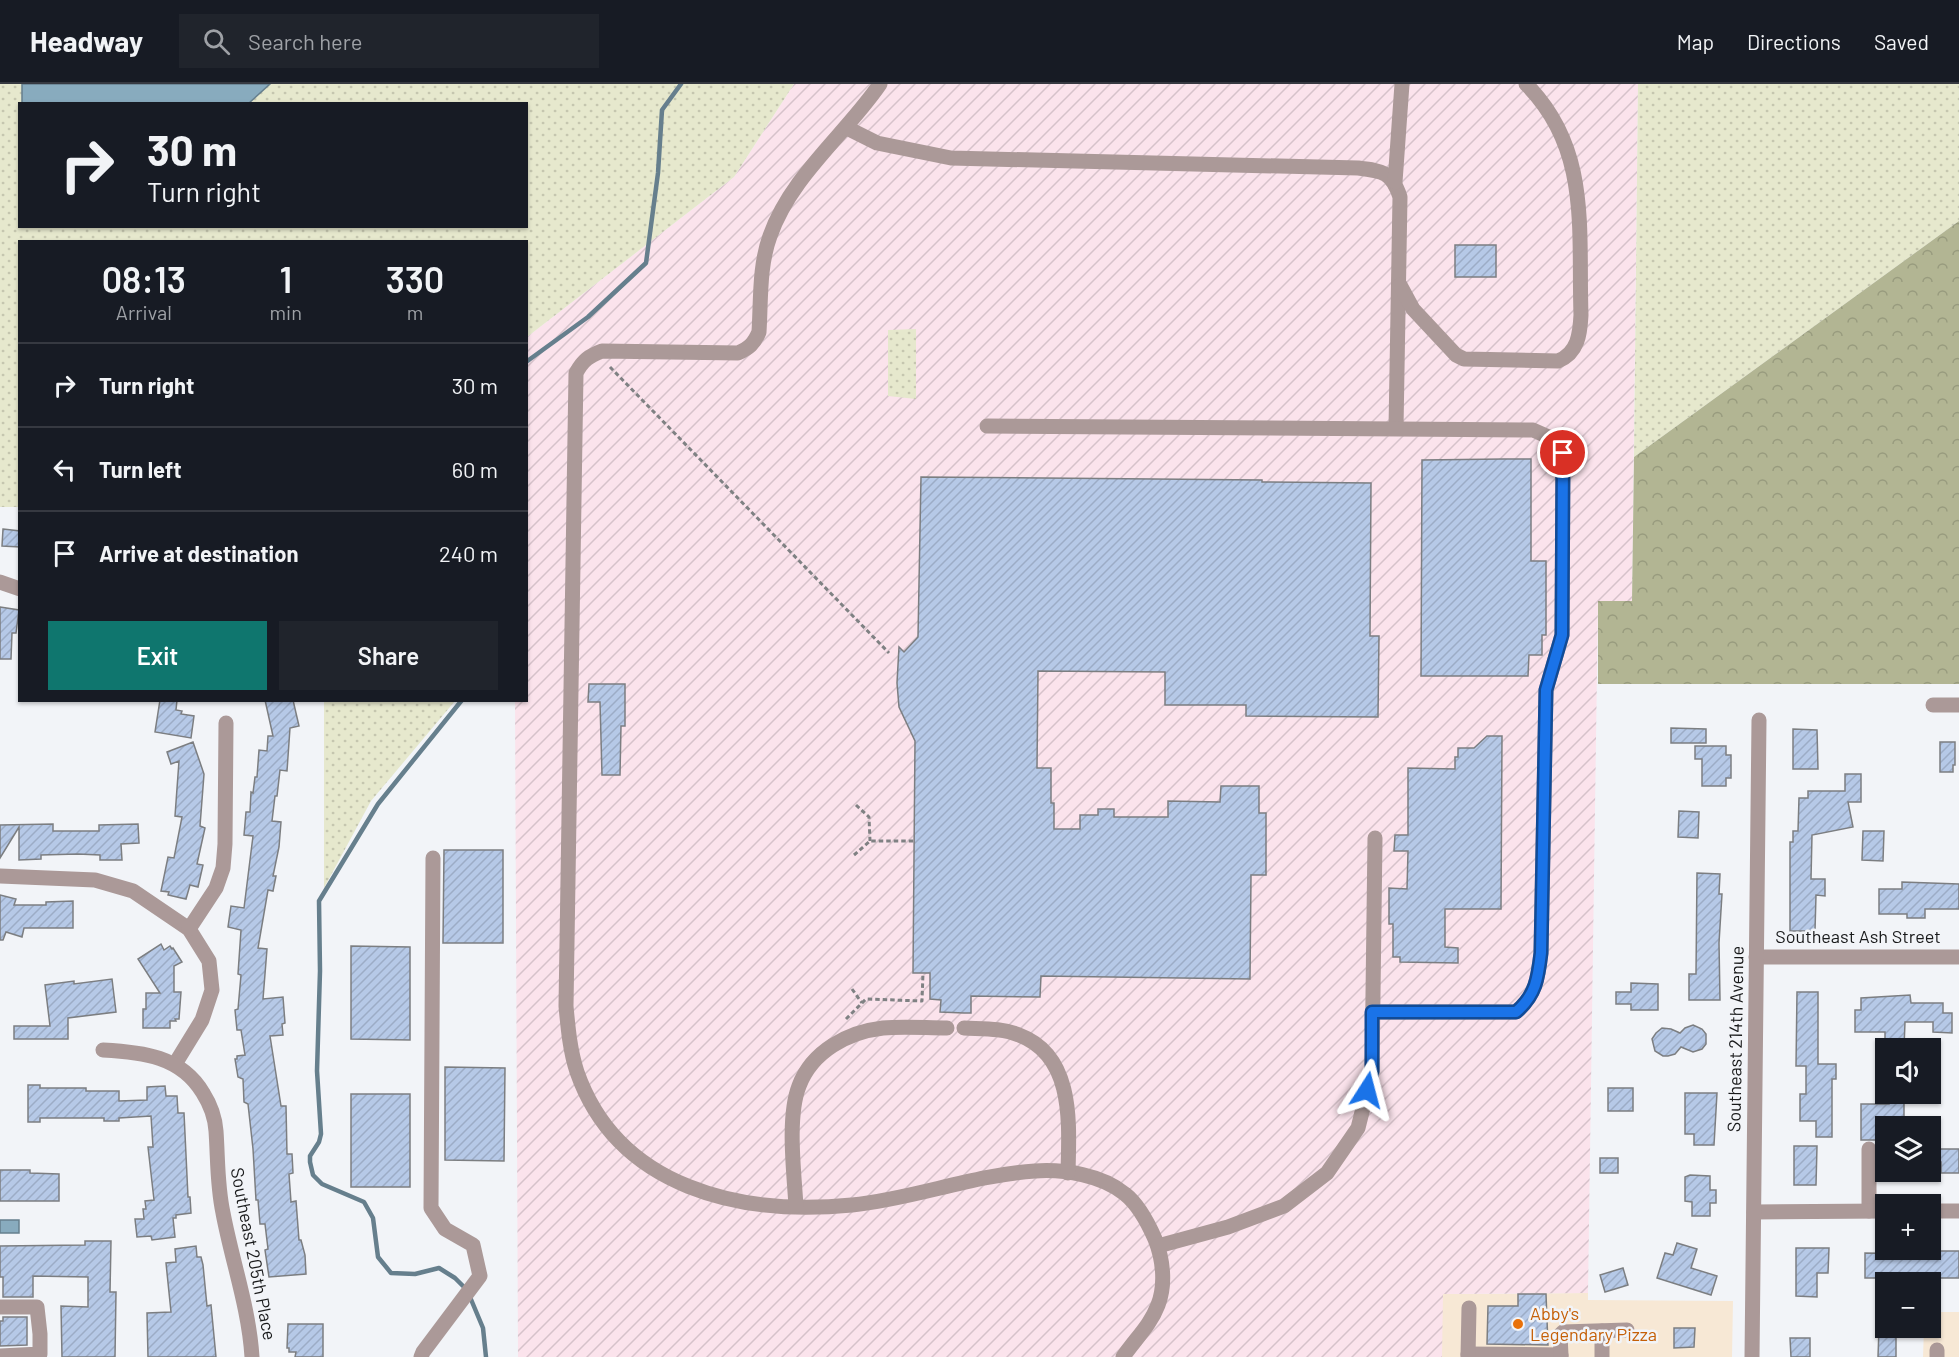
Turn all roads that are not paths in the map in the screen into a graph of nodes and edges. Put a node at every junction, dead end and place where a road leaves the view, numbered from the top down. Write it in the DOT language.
graph roads {
  1 [pos="880,84"];
  2 [pos="1402,84"];
  3 [pos="1526,84"];
  4 [pos="847,128"];
  5 [pos="1395,182"];
  6 [pos="1398,280"];
  7 [pos="987,426"];
  8 [pos="1396,428"];
  9 [pos="0,582"];
  10 [pos="18,588"];
  11 [pos="1933,705"];
  12 [pos="1959,705"];
  13 [pos="1759,720"];
  14 [pos="226,723"];
  15 [pos="1375,838"];
  16 [pos="433,858"];
  17 [pos="0,876"];
  18 [pos="189,930"];
  19 [pos="1756,957"];
  20 [pos="1959,957"];
  21 [pos="1372,1012"];
  22 [pos="948,1028"];
  23 [pos="964,1028"];
  24 [pos="103,1050"];
  25 [pos="175,1064"];
  26 [pos="1869,1149"];
  27 [pos="1068,1173"];
  28 [pos="796,1206"];
  29 [pos="1959,1210"];
  30 [pos="1869,1211"];
  31 [pos="1875,1211"];
  32 [pos="1941,1211"];
  33 [pos="1754,1212"];
  34 [pos="1158,1246"];
  35 [pos="0,1307"];
  36 [pos="1469,1308"];
  37 [pos="1627,1330"];
  38 [pos="1602,1331"];
  39 [pos="0,1356"];
  40 [pos="1468,1356"];
  41 [pos="1512,1356"];
  42 [pos="1561,1356"];
  43 [pos="252,1357"];
  44 [pos="421,1357"];
  45 [pos="1123,1357"];
  46 [pos="1602,1357"];
  47 [pos="1752,1357"];
  1 -- 4 [label="street"];
  2 -- 5 [label="street"];
  3 -- 6 [label="street"];
  4 -- 5 [label="street"];
  4 -- 28 [label="street"];
  5 -- 6 [label="street"];
  6 -- 8 [label="street"];
  7 -- 8 [label="street"];
  8 -- 21 [label="street"];
  9 -- 10 [label="street"];
  11 -- 12 [label="street"];
  13 -- 19 [label="street, Southeast 214th Avenue"];
  14 -- 18 [label="street"];
  15 -- 21 [label="street"];
  16 -- 44 [label="street"];
  17 -- 18 [label="street"];
  18 -- 25 [label="street"];
  19 -- 20 [label="street, Southeast Ash Street"];
  19 -- 33 [label="street, Southeast 214th Avenue"];
  21 -- 34 [label="street"];
  22 -- 28 [label="street"];
  23 -- 27 [label="street"];
  24 -- 25 [label="street, Southeast 205th Place"];
  25 -- 43 [label="street, Southeast 205th Place"];
  26 -- 30 [label="street"];
  27 -- 28 [label="street"];
  27 -- 34 [label="street"];
  29 -- 32 [label="street"];
  30 -- 31 [label="street"];
  30 -- 33 [label="street"];
  33 -- 47 [label="street, Southeast 214th Avenue"];
  34 -- 45 [label="street"];
  35 -- 39 [label="street"];
  36 -- 40 [label="street"];
  37 -- 38 [label="street"];
  38 -- 42 [label="street"];
  38 -- 46 [label="street"];
  40 -- 41 [label="street"];
  41 -- 42 [label="street"];
}
